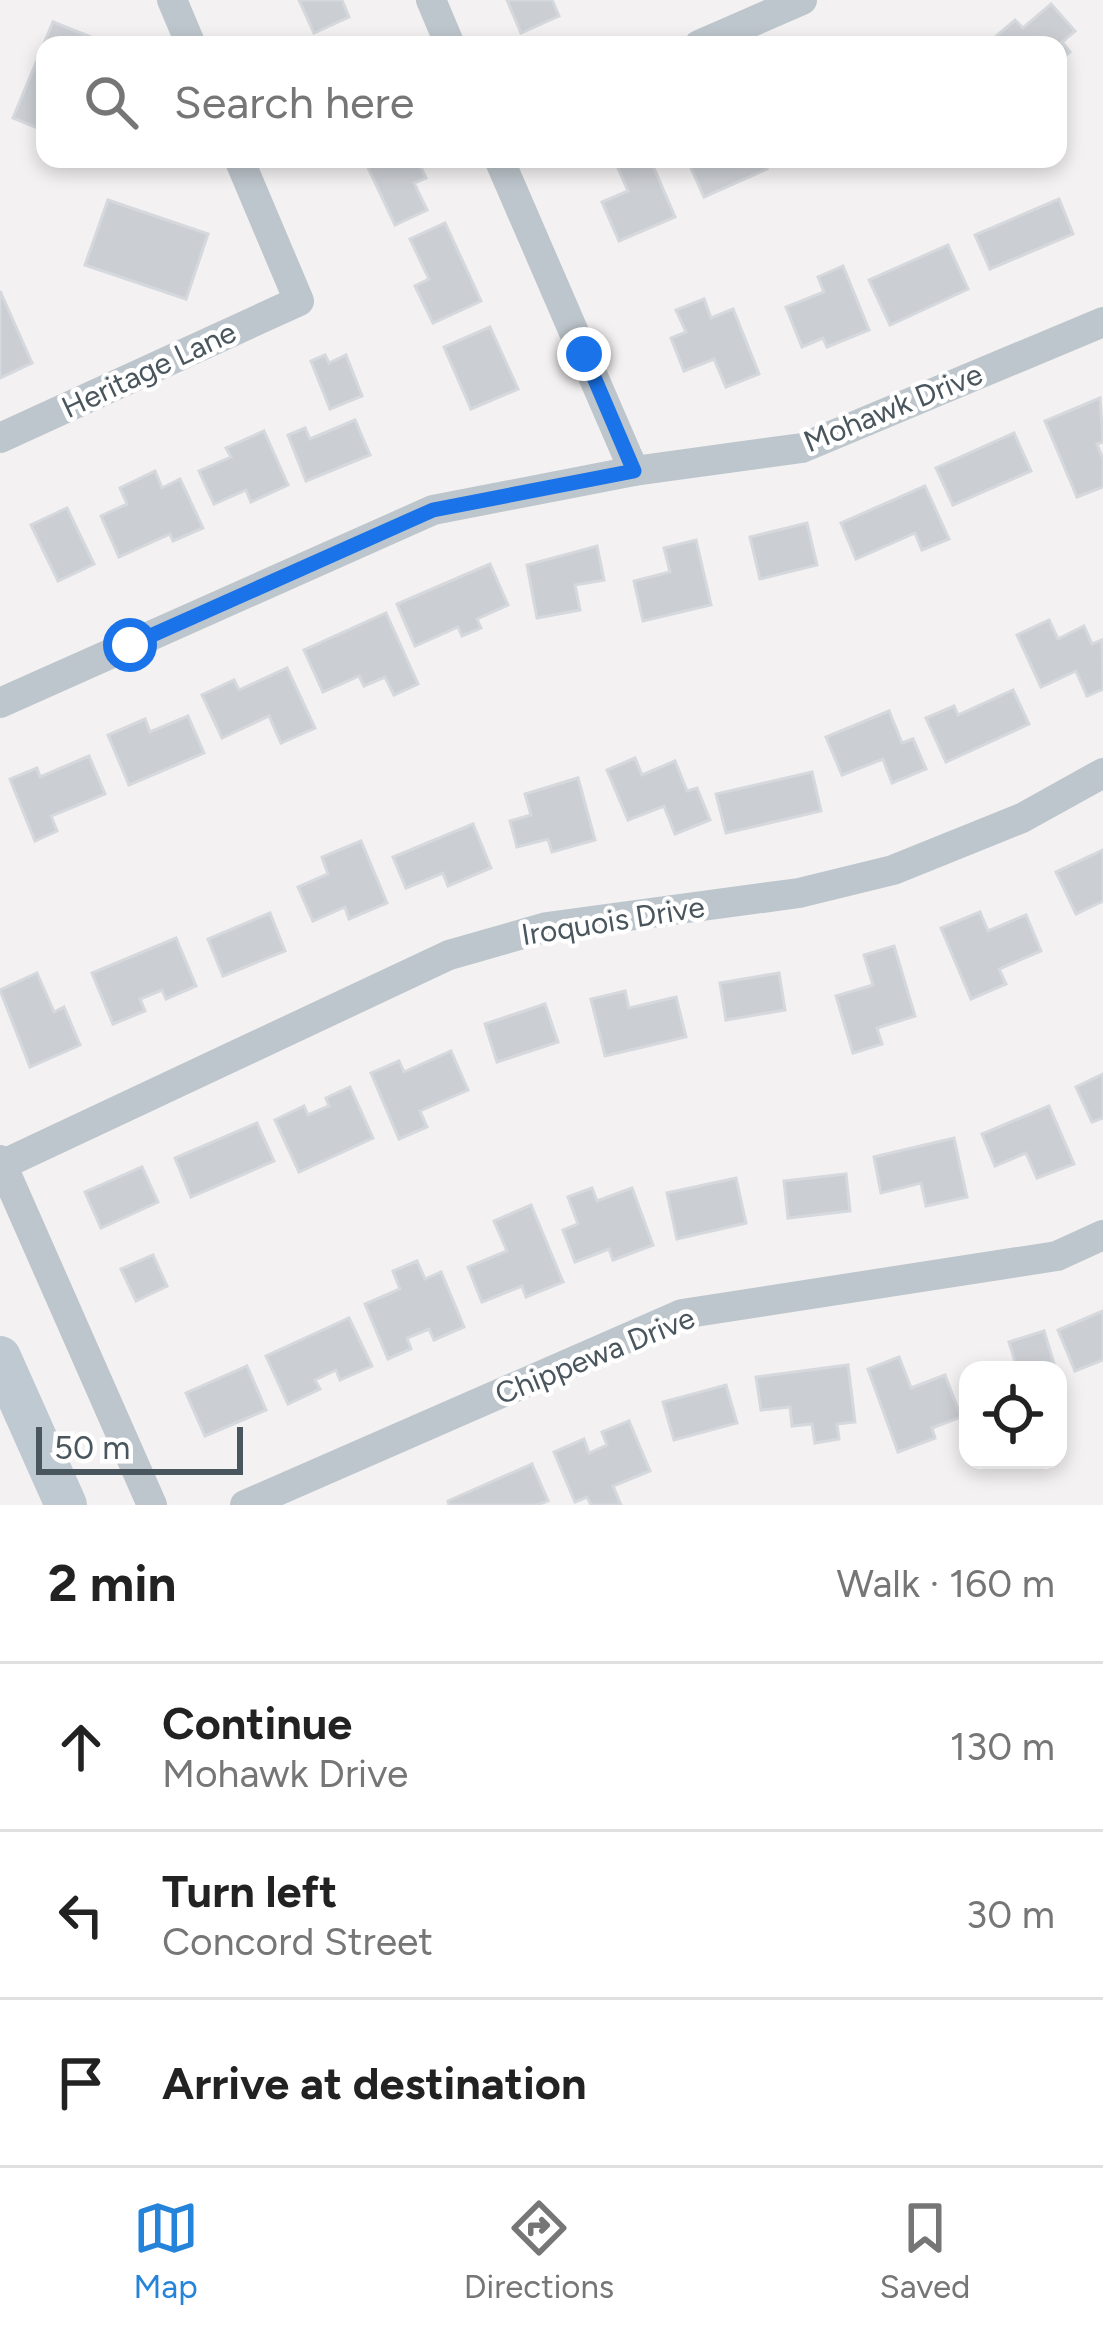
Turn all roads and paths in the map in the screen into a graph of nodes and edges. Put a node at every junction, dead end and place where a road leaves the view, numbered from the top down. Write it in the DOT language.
graph roads {
  1 [pos="172,0"];
  2 [pos="431,0"];
  3 [pos="802,0"];
  4 [pos="187,36"];
  5 [pos="446,36"];
  6 [pos="720,36"];
  7 [pos="243,168"];
  8 [pos="504,168"];
  9 [pos="1103,322"];
  10 [pos="0,438"];
  11 [pos="634,471"];
  12 [pos="0,703"];
  13 [pos="1103,773"];
  14 [pos="1,1162"];
  15 [pos="1103,1235"];
  16 [pos="0,1357"];
  17 [pos="66,1505"];
  18 [pos="152,1505"];
  19 [pos="245,1505"];
  1 -- 4 [label="street"];
  2 -- 5 [label="street"];
  3 -- 6 [label="street"];
  7 -- 10 [label="street, Heritage Lane"];
  8 -- 11 [label="street"];
  9 -- 11 [label="street, Mohawk Drive"];
  11 -- 12 [label="street, Mohawk Drive"];
  13 -- 14 [label="street, Iroquois Drive"];
  14 -- 18 [label="street"];
  15 -- 19 [label="street, Chippewa Drive"];
  16 -- 17 [label="main road"];
}
